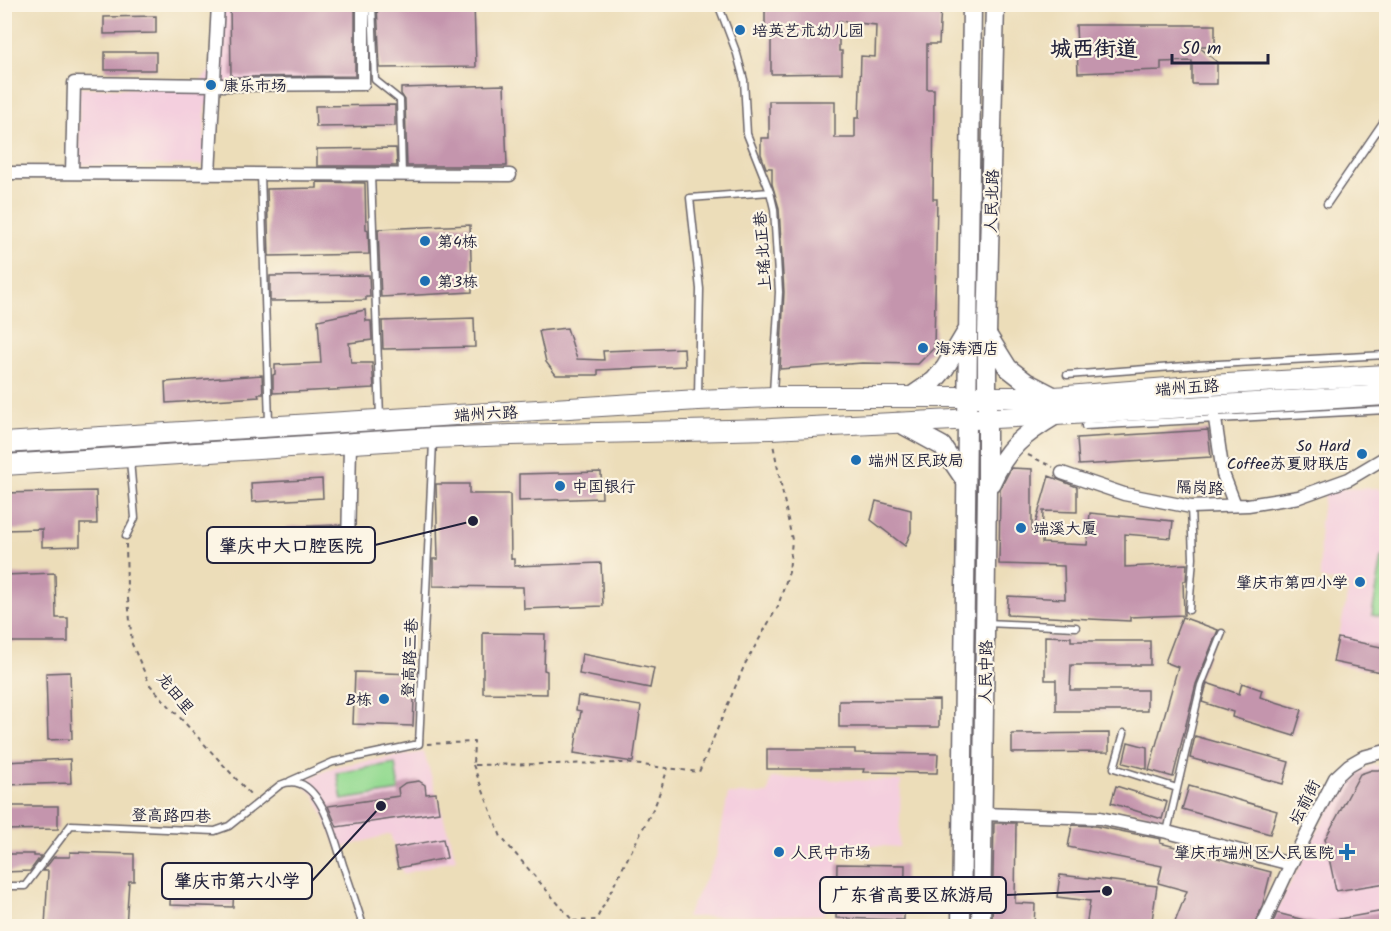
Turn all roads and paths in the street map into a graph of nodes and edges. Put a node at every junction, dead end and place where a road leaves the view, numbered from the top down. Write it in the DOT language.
graph roads {
  1 [pos="218,4"];
  2 [pos="363,4"];
  3 [pos="372,4"];
  4 [pos="718,4"];
  5 [pos="972,4"];
  6 [pos="995,4"];
  7 [pos="215,85"];
  8 [pos="1386,118"];
  9 [pos="4,173"];
  10 [pos="72,174"];
  11 [pos="209,174"];
  12 [pos="261,174"];
  13 [pos="371,175"];
  14 [pos="402,175"];
  15 [pos="510,175"];
  16 [pos="770,192"];
  17 [pos="1327,204"];
  18 [pos="968,330"];
  19 [pos="987,342"];
  20 [pos="968,349"];
  21 [pos="1386,355"];
  22 [pos="1067,375"];
  23 [pos="1386,375"];
  24 [pos="1386,395"];
  25 [pos="912,396"];
  26 [pos="967,396"];
  27 [pos="773,397"];
  28 [pos="987,397"];
  29 [pos="698,400"];
  30 [pos="1055,406"];
  31 [pos="1386,410"];
  32 [pos="987,418"];
  33 [pos="967,419"];
  34 [pos="1215,419"];
  35 [pos="380,420"];
  36 [pos="898,422"];
  37 [pos="1085,426"];
  38 [pos="269,427"];
  39 [pos="771,429"];
  40 [pos="4,434"];
  41 [pos="433,438"];
  42 [pos="4,443"];
  43 [pos="27,443"];
  44 [pos="350,444"];
  45 [pos="1013,446"];
  46 [pos="129,457"];
  47 [pos="1386,457"];
  48 [pos="4,465"];
  49 [pos="1062,473"];
  50 [pos="966,480"];
  51 [pos="987,490"];
  52 [pos="1235,505"];
  53 [pos="1191,507"];
  54 [pos="126,536"];
  55 [pos="348,550"];
  56 [pos="1189,610"];
  57 [pos="986,623"];
  58 [pos="1076,627"];
  59 [pos="1222,633"];
  60 [pos="1124,732"];
  61 [pos="419,744"];
  62 [pos="1386,751"];
  63 [pos="473,765"];
  64 [pos="668,768"];
  65 [pos="289,781"];
  66 [pos="1177,788"];
  67 [pos="259,804"];
  68 [pos="983,813"];
  69 [pos="1167,832"];
  70 [pos="1291,864"];
  71 [pos="4,886"];
  72 [pos="573,921"];
  73 [pos="363,927"];
  74 [pos="573,927"];
  75 [pos="961,927"];
  76 [pos="981,927"];
  77 [pos="1262,927"];
  1 -- 7 [label="street"];
  2 -- 7 [label="street"];
  3 -- 14 [label="lane"];
  4 -- 16 [label="lane, 上瑶北正巷"];
  5 -- 18 [label="main road, 人民北路"];
  6 -- 19 [label="main road, 人民北路"];
  7 -- 10 [label="street"];
  7 -- 11 [label="street"];
  8 -- 17 [label="lane"];
  9 -- 10 [label="street"];
  10 -- 11 [label="street"];
  11 -- 12 [label="street"];
  12 -- 13 [label="street"];
  12 -- 38 [label="lane"];
  13 -- 14 [label="street"];
  13 -- 35 [label="lane"];
  14 -- 15 [label="street"];
  16 -- 27 [label="lane, 上瑶北正巷"];
  16 -- 29 [label="lane"];
  18 -- 20 [label="main road, 人民北路"];
  18 -- 25 [label="main road"];
  19 -- 20 [label="main road"];
  19 -- 28 [label="main road, 人民北路"];
  19 -- 30 [label="main road"];
  20 -- 26 [label="main road, 人民北路"];
  21 -- 22 [label="lane"];
  23 -- 30 [label="main road, 端州五路"];
  24 -- 30 [label="main road, 端州五路"];
  25 -- 26 [label="main road, 端州六路"];
  25 -- 27 [label="main road, 端州六路"];
  26 -- 28 [label="main road, 端州五路"];
  26 -- 33 [label="main road, 人民北路"];
  27 -- 29 [label="main road, 端州六路"];
  28 -- 30 [label="main road, 端州五路"];
  28 -- 32 [label="main road, 人民北路"];
  29 -- 35 [label="main road, 端州六路"];
  30 -- 32 [label="main road, 端州五路"];
  30 -- 45 [label="main road"];
  31 -- 34 [label="lane"];
  32 -- 33 [label="main road, 端州五路"];
  32 -- 51 [label="main road, 人民中路"];
  33 -- 36 [label="main road, 端州六路"];
  33 -- 50 [label="main road, 人民中路"];
  34 -- 37 [label="lane"];
  34 -- 52 [label="street"];
  35 -- 38 [label="main road, 端州六路"];
  36 -- 39 [label="main road, 端州六路"];
  36 -- 50 [label="main road"];
  38 -- 43 [label="main road, 端州六路"];
  39 -- 41 [label="main road, 端州六路"];
  39 -- 64 [label="path"];
  40 -- 43 [label="main road"];
  41 -- 44 [label="main road, 端州六路"];
  41 -- 61 [label="lane, 登高路三巷"];
  42 -- 43 [label="main road, 端州六路"];
  44 -- 46 [label="main road, 端州六路"];
  44 -- 55 [label="street"];
  45 -- 49 [label="path"];
  45 -- 51 [label="main road"];
  46 -- 48 [label="main road, 端州六路"];
  46 -- 54 [label="lane"];
  47 -- 52 [label="street, 隔岗路"];
  49 -- 53 [label="street, 隔岗路"];
  50 -- 75 [label="main road, 人民中路"];
  51 -- 57 [label="main road, 人民中路"];
  52 -- 53 [label="street, 隔岗路"];
  53 -- 56 [label="lane"];
  54 -- 67 [label="path, 龙田里"];
  57 -- 58 [label="lane"];
  57 -- 68 [label="main road, 人民中路"];
  59 -- 66 [label="lane"];
  60 -- 66 [label="lane"];
  61 -- 63 [label="path"];
  61 -- 65 [label="lane"];
  62 -- 70 [label="street, 坛前街"];
  63 -- 64 [label="path"];
  63 -- 72 [label="path"];
  64 -- 72 [label="path"];
  65 -- 67 [label="lane, 登高路四巷"];
  65 -- 73 [label="lane"];
  66 -- 69 [label="lane"];
  67 -- 71 [label="lane, 登高路四巷"];
  68 -- 69 [label="street"];
  68 -- 76 [label="main road, 人民中路"];
  69 -- 70 [label="street"];
  70 -- 77 [label="street, 坛前街"];
  72 -- 74 [label="path"];
}
